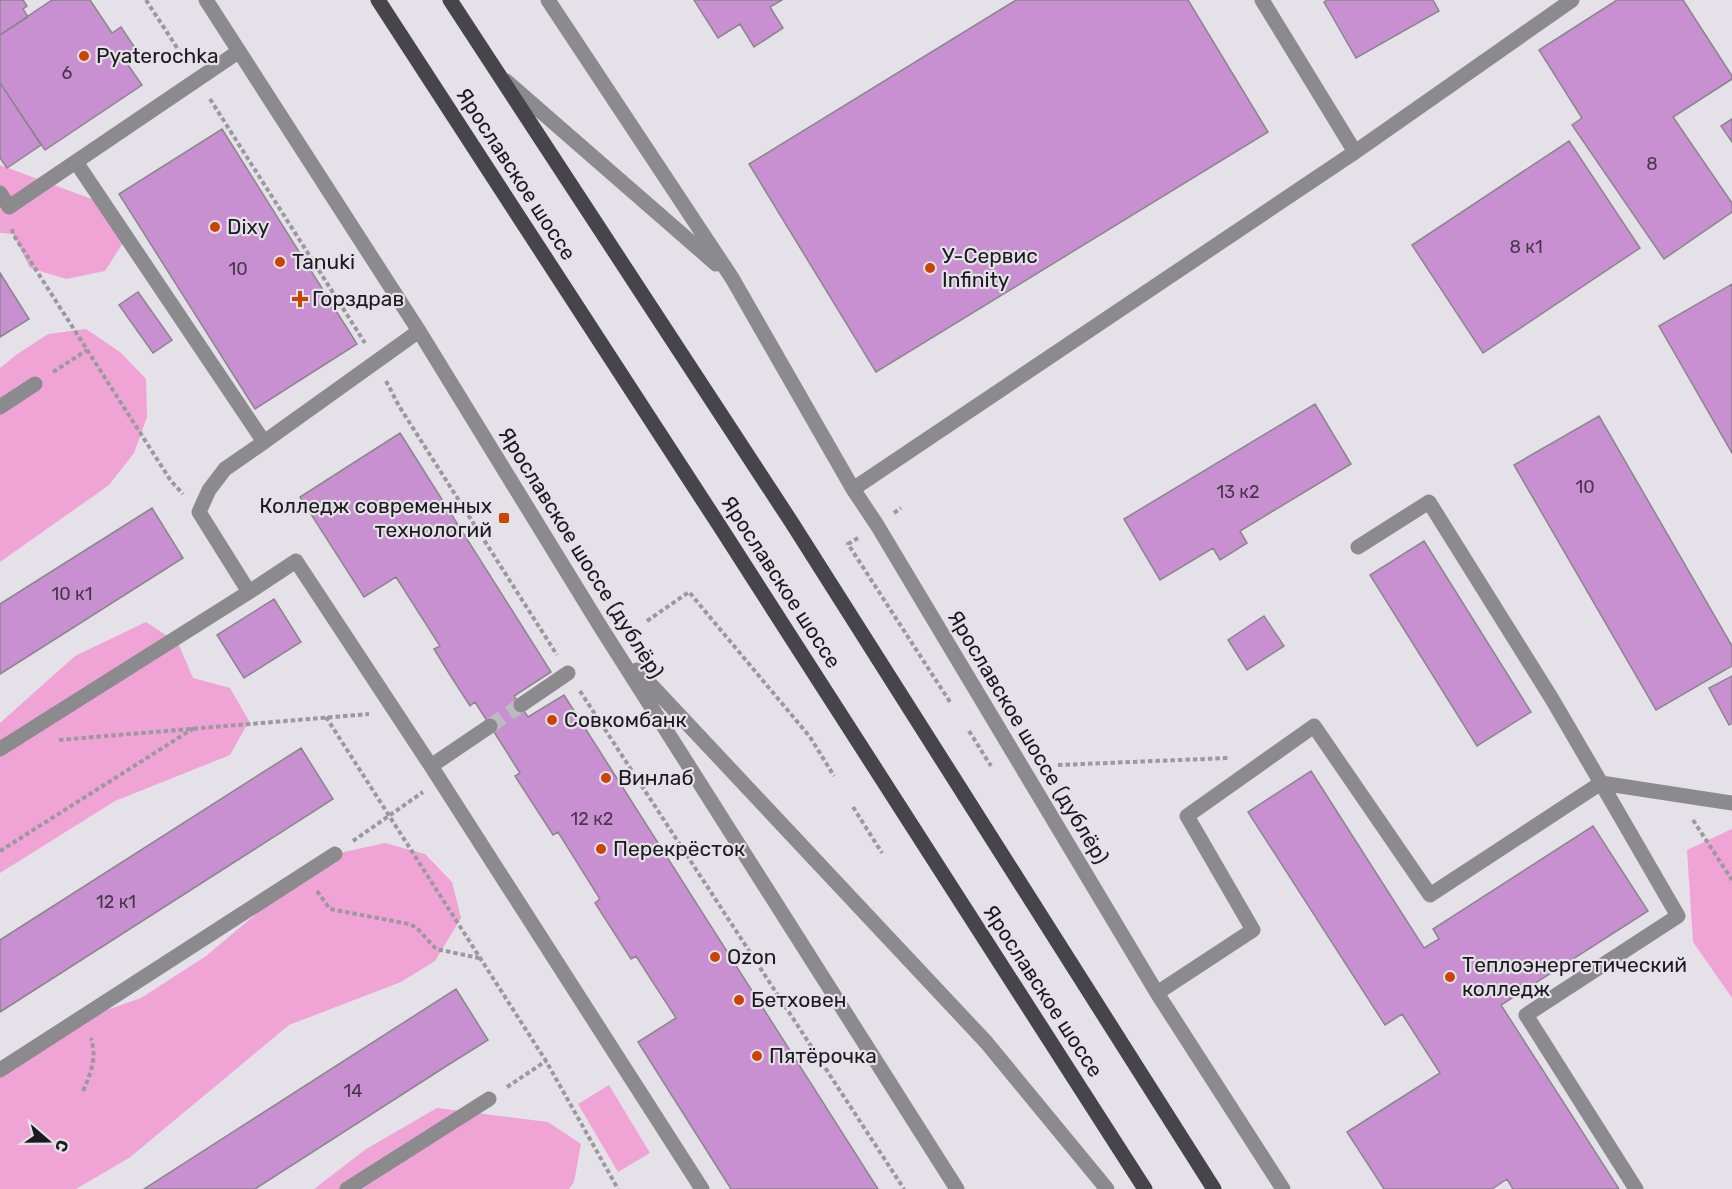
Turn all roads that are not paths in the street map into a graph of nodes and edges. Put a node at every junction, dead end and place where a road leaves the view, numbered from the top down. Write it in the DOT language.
graph roads {
  1 [pos="206,0"];
  2 [pos="378,0"];
  3 [pos="450,0"];
  4 [pos="548,0"];
  5 [pos="1262,0"];
  6 [pos="1572,0"];
  7 [pos="238,52"];
  8 [pos="496,72"];
  9 [pos="1355,152"];
  10 [pos="76,162"];
  11 [pos="0,193"];
  12 [pos="732,278"];
  13 [pos="419,331"];
  14 [pos="35,384"];
  15 [pos="0,406"];
  16 [pos="264,442"];
  17 [pos="853,489"];
  18 [pos="1358,547"];
  19 [pos="249,592"];
  20 [pos="612,644"];
  21 [pos="568,673"];
  22 [pos="521,705"];
  23 [pos="490,726"];
  24 [pos="0,749"];
  25 [pos="431,766"];
  26 [pos="1601,783"];
  27 [pos="1732,803"];
  28 [pos="335,854"];
  29 [pos="1157,993"];
  30 [pos="0,1070"];
  31 [pos="489,1099"];
  32 [pos="347,1189"];
  33 [pos="702,1189"];
  34 [pos="957,1189"];
  35 [pos="1107,1189"];
  36 [pos="1145,1189"];
  37 [pos="1214,1189"];
  38 [pos="1283,1189"];
  39 [pos="1636,1189"];
  1 -- 7 [label="street, Ярославское шоссе (дублёр)"];
  2 -- 36 [label="main road, Ярославское шоссе"];
  3 -- 8 [label="main road, Ярославское шоссе"];
  4 -- 12 [label="street, Ярославское шоссе (дублёр)"];
  5 -- 9 [label="street"];
  6 -- 9 [label="street"];
  7 -- 10 [label="street"];
  7 -- 13 [label="street, Ярославское шоссе (дублёр)"];
  8 -- 12 [label="street"];
  8 -- 37 [label="main road, Ярославское шоссе"];
  9 -- 17 [label="street"];
  10 -- 11 [label="street"];
  10 -- 16 [label="street"];
  12 -- 17 [label="street, Ярославское шоссе (дублёр)"];
  13 -- 16 [label="street"];
  13 -- 20 [label="street, Ярославское шоссе (дублёр)"];
  14 -- 15 [label="street"];
  16 -- 19 [label="street"];
  17 -- 29 [label="street, Ярославское шоссе (дублёр)"];
  18 -- 26 [label="street"];
  19 -- 24 [label="street"];
  19 -- 25 [label="street"];
  20 -- 34 [label="street, Ярославское шоссе (дублёр)"];
  20 -- 35 [label="street"];
  21 -- 22 [label="street"];
  23 -- 25 [label="street"];
  25 -- 33 [label="street"];
  26 -- 27 [label="street"];
  26 -- 29 [label="street"];
  26 -- 39 [label="street"];
  28 -- 30 [label="street"];
  29 -- 38 [label="street, Ярославское шоссе (дублёр)"];
  31 -- 32 [label="street"];
}
